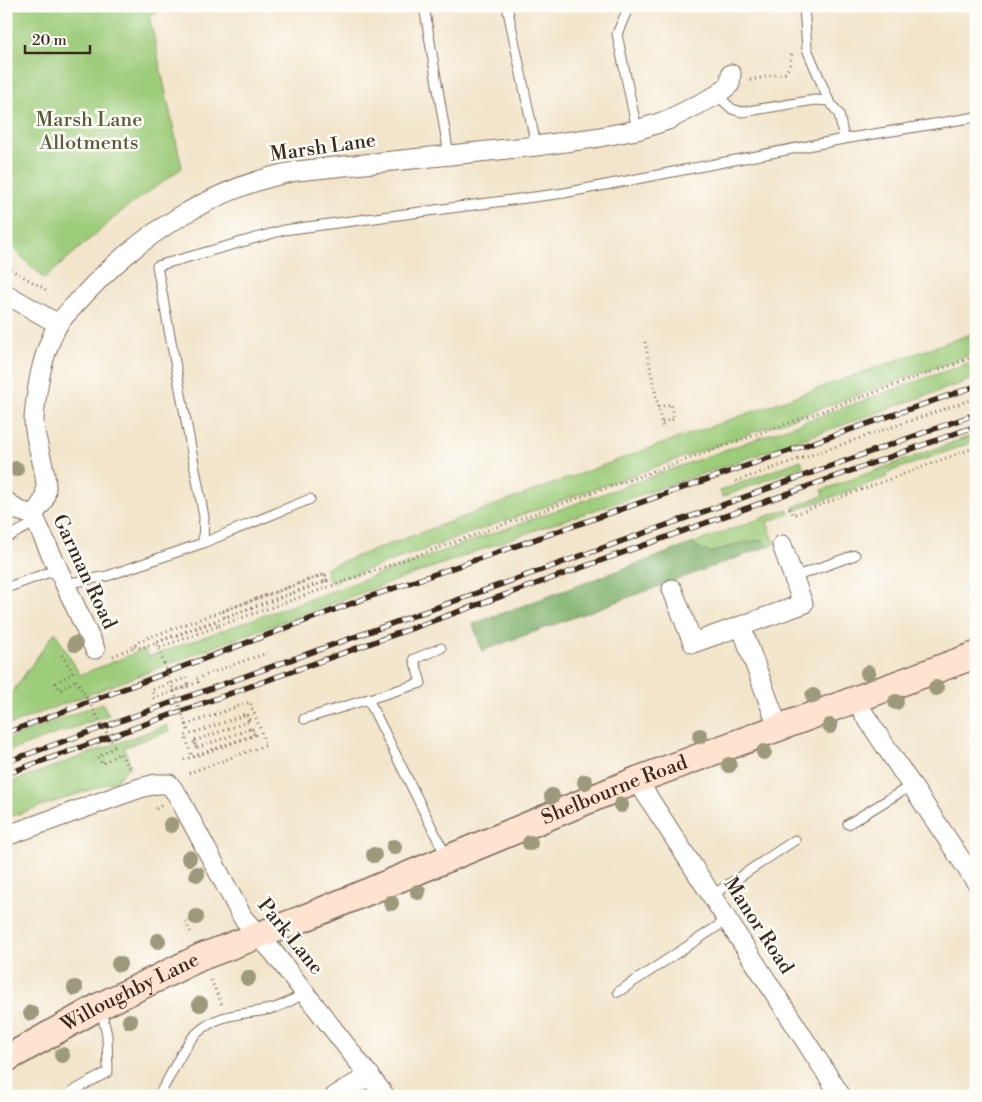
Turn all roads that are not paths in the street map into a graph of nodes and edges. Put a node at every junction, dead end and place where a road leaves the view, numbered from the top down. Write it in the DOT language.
graph roads {
  1 [pos="424,6"];
  2 [pos="507,6"];
  3 [pos="629,6"];
  4 [pos="804,6"];
  5 [pos="726,85"];
  6 [pos="829,101"];
  7 [pos="976,117"];
  8 [pos="637,130"];
  9 [pos="844,139"];
  10 [pos="536,146"];
  11 [pos="449,155"];
  12 [pos="6,294"];
  13 [pos="58,324"];
  14 [pos="310,499"];
  15 [pos="6,501"];
  16 [pos="34,518"];
  17 [pos="6,538"];
  18 [pos="203,542"];
  19 [pos="782,545"];
  20 [pos="855,554"];
  21 [pos="61,576"];
  22 [pos="794,577"];
  23 [pos="6,588"];
  24 [pos="672,589"];
  25 [pos="741,626"];
  26 [pos="441,648"];
  27 [pos="95,650"];
  28 [pos="976,655"];
  29 [pos="856,698"];
  30 [pos="368,699"];
  31 [pos="304,719"];
  32 [pos="778,727"];
  33 [pos="637,780"];
  34 [pos="912,785"];
  35 [pos="848,824"];
  36 [pos="6,836"];
  37 [pos="795,840"];
  38 [pos="447,858"];
  39 [pos="976,882"];
  40 [pos="711,896"];
  41 [pos="727,920"];
  42 [pos="258,936"];
  43 [pos="618,992"];
  44 [pos="305,993"];
  45 [pos="100,1006"];
  46 [pos="6,1060"];
  47 [pos="370,1075"];
  48 [pos="71,1092"];
  49 [pos="158,1096"];
  50 [pos="335,1096"];
  51 [pos="385,1096"];
  52 [pos="841,1096"];
  1 -- 11 [label="lane"];
  2 -- 10 [label="lane"];
  3 -- 8 [label="lane"];
  4 -- 6 [label="lane"];
  5 -- 6 [label="lane"];
  5 -- 8 [label="street, Marsh Lane"];
  6 -- 9 [label="lane"];
  7 -- 9 [label="lane"];
  8 -- 10 [label="street, Marsh Lane"];
  9 -- 18 [label="lane"];
  10 -- 11 [label="street, Marsh Lane"];
  11 -- 13 [label="street, Marsh Lane"];
  12 -- 13 [label="street"];
  13 -- 16 [label="street, Marsh Lane"];
  14 -- 18 [label="lane"];
  15 -- 16 [label="street, Garman Road"];
  16 -- 17 [label="lane"];
  16 -- 21 [label="street, Garman Road"];
  18 -- 21 [label="lane"];
  19 -- 22 [label="street"];
  20 -- 22 [label="lane"];
  21 -- 23 [label="lane"];
  21 -- 27 [label="street, Garman Road"];
  22 -- 25 [label="street"];
  24 -- 25 [label="street"];
  25 -- 32 [label="street"];
  26 -- 30 [label="lane"];
  28 -- 29 [label="street, Shelbourne Road"];
  29 -- 32 [label="street, Shelbourne Road"];
  29 -- 34 [label="street"];
  30 -- 31 [label="lane"];
  30 -- 38 [label="lane"];
  32 -- 33 [label="street, Shelbourne Road"];
  33 -- 38 [label="street, Shelbourne Road"];
  33 -- 40 [label="street, Manor Road"];
  34 -- 35 [label="lane"];
  34 -- 39 [label="street"];
  36 -- 42 [label="street, Park Lane"];
  37 -- 40 [label="lane"];
  38 -- 42 [label="street, Shelbourne Road"];
  40 -- 41 [label="street, Manor Road"];
  41 -- 43 [label="lane"];
  41 -- 52 [label="street, Manor Road"];
  42 -- 44 [label="street, Park Lane"];
  42 -- 45 [label="street, Willoughby Lane"];
  44 -- 47 [label="street, Park Lane"];
  44 -- 49 [label="lane"];
  45 -- 46 [label="street, Willoughby Lane"];
  45 -- 48 [label="lane"];
  47 -- 50 [label="street"];
  47 -- 51 [label="street, Park Lane"];
}
